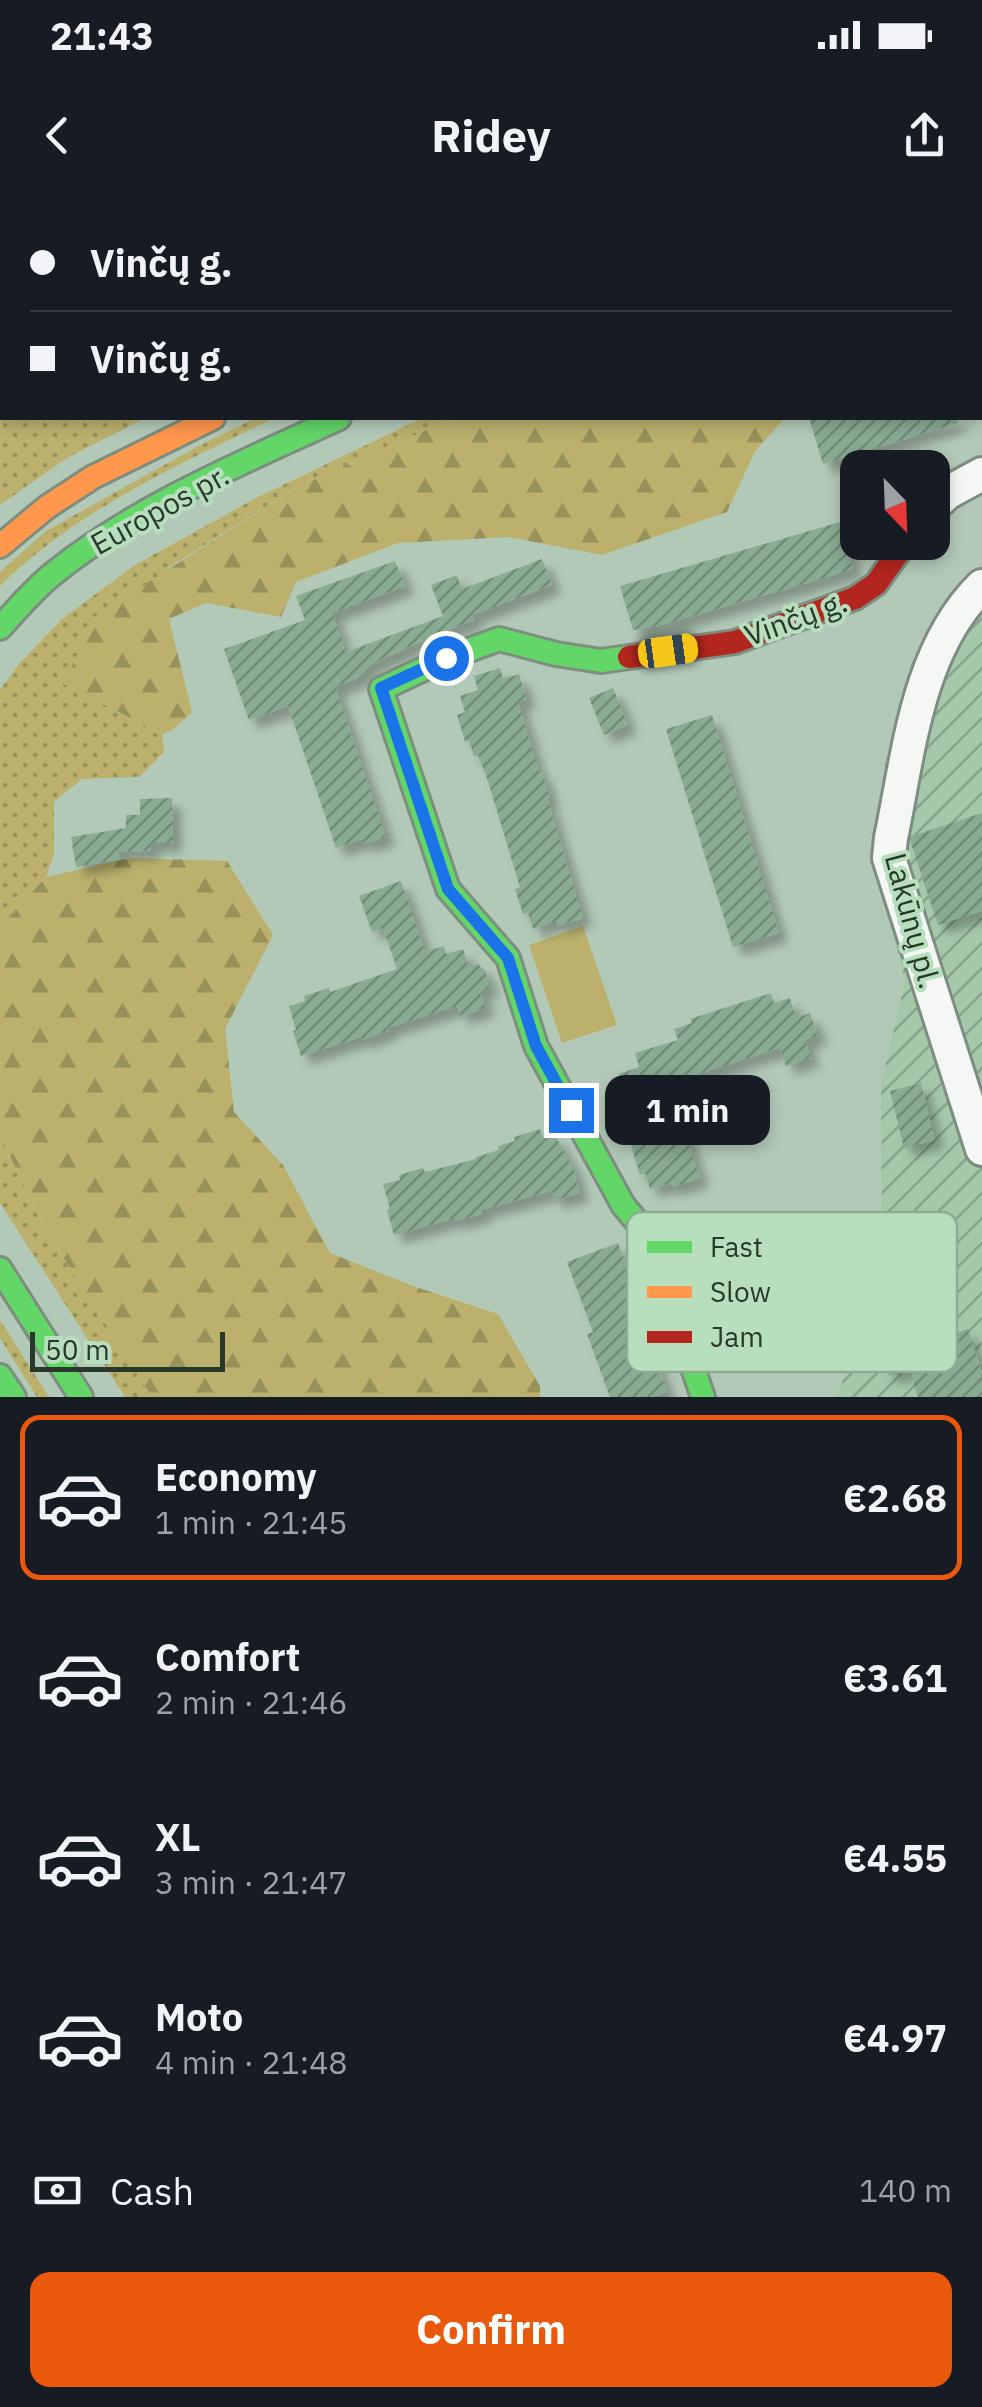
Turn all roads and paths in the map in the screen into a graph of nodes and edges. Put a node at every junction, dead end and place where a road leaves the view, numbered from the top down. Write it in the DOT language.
graph roads {
  1 [pos="209,420"];
  2 [pos="335,420"];
  3 [pos="982,474"];
  4 [pos="950,492"];
  5 [pos="0,546"];
  6 [pos="893,560"];
  7 [pos="982,586"];
  8 [pos="0,628"];
  9 [pos="982,1149"];
  10 [pos="629,1212"];
  11 [pos="0,1269"];
  12 [pos="694,1372"];
  13 [pos="0,1376"];
  14 [pos="14,1397"];
  15 [pos="81,1397"];
  16 [pos="703,1397"];
  1 -- 5 [label="street, Europos pr."];
  2 -- 8 [label="street, Europos pr."];
  3 -- 4 [label="street"];
  6 -- 10 [label="street, Vinčų g."];
  7 -- 9 [label="street, Lakūnų pl."];
  11 -- 15 [label="street"];
  12 -- 16 [label="street, Vinčų g."];
  13 -- 14 [label="street"];
}
